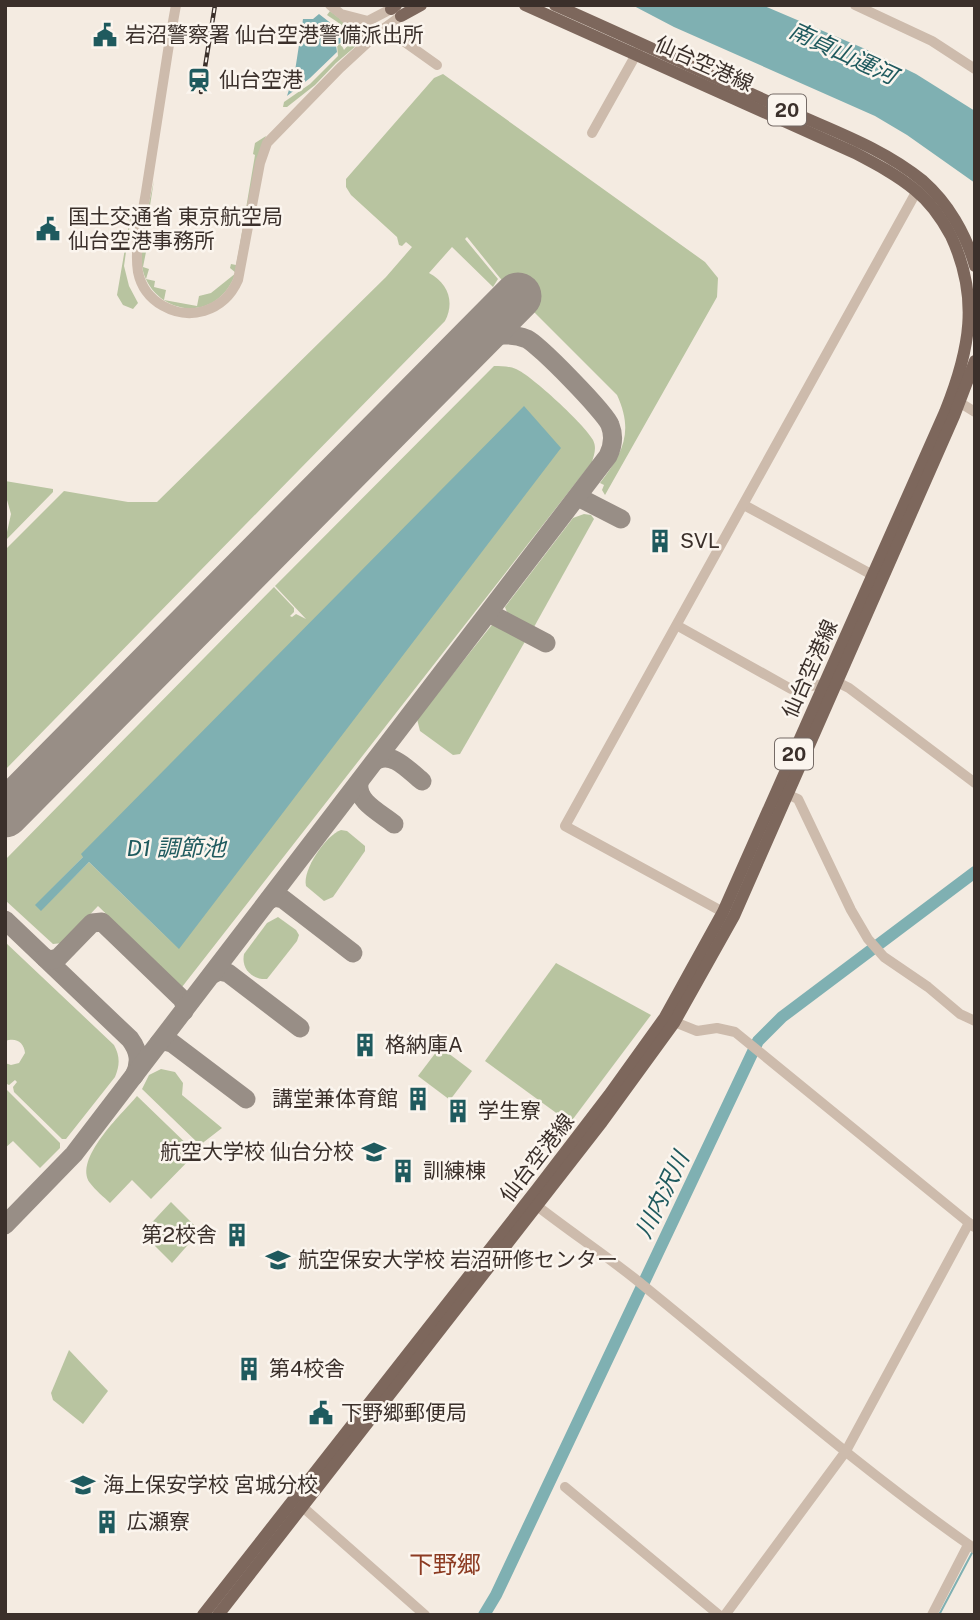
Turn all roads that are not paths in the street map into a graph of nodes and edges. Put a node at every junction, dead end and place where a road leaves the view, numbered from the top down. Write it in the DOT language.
graph roads {
  1 [pos="176,5"];
  2 [pos="330,5"];
  3 [pos="421,5"];
  4 [pos="525,5"];
  5 [pos="555,5"];
  6 [pos="855,5"];
  7 [pos="396,10"];
  8 [pos="341,14"];
  9 [pos="385,28"];
  10 [pos="370,40"];
  11 [pos="639,50"];
  12 [pos="437,65"];
  13 [pos="975,69"];
  14 [pos="592,133"];
  15 [pos="920,186"];
  16 [pos="972,271"];
  17 [pos="975,360"];
  18 [pos="955,400"];
  19 [pos="975,412"];
  20 [pos="744,505"];
  21 [pos="877,578"];
  22 [pos="678,626"];
  23 [pos="831,683"];
  24 [pos="975,783"];
  25 [pos="783,792"];
  26 [pos="723,912"];
  27 [pos="670,1020"];
  28 [pos="975,1021"];
  29 [pos="533,1203"];
  30 [pos="972,1225"];
  31 [pos="846,1451"];
  32 [pos="565,1488"];
  33 [pos="298,1503"];
  34 [pos="971,1547"];
  35 [pos="203,1615"];
  36 [pos="218,1615"];
  37 [pos="425,1615"];
  38 [pos="719,1615"];
  39 [pos="725,1615"];
  40 [pos="932,1615"];
  1 -- 10 [label="street"];
  2 -- 8 [label="street"];
  3 -- 7 [label="main road"];
  4 -- 11 [label="main road, 仙台空港線 / 20"];
  5 -- 11 [label="main road, 仙台空港線 / 20"];
  6 -- 13 [label="street"];
  7 -- 8 [label="street"];
  7 -- 9 [label="street"];
  8 -- 10 [label="street"];
  9 -- 10 [label="street"];
  9 -- 12 [label="street"];
  11 -- 14 [label="street"];
  11 -- 15 [label="main road, 仙台空港線 / 20"];
  15 -- 16 [label="main road, 仙台空港線 / 20"];
  15 -- 20 [label="street"];
  16 -- 18 [label="main road, 仙台空港線 / 20"];
  17 -- 18 [label="main road, 仙台空港線 / 20"];
  18 -- 19 [label="street"];
  18 -- 21 [label="main road, 仙台空港線 / 20"];
  20 -- 21 [label="street"];
  20 -- 22 [label="street"];
  21 -- 23 [label="main road, 仙台空港線 / 20"];
  22 -- 23 [label="street"];
  22 -- 26 [label="street"];
  23 -- 24 [label="street"];
  23 -- 25 [label="main road, 仙台空港線 / 20"];
  25 -- 26 [label="main road, 仙台空港線 / 20"];
  25 -- 27 [label="main road, 仙台空港線 / 20"];
  25 -- 28 [label="street"];
  26 -- 27 [label="main road, 仙台空港線 / 20"];
  27 -- 29 [label="main road, 仙台空港線 / 20"];
  27 -- 30 [label="street"];
  29 -- 31 [label="street"];
  29 -- 33 [label="main road, 仙台空港線 / 20"];
  30 -- 31 [label="street"];
  31 -- 34 [label="street"];
  31 -- 39 [label="street"];
  32 -- 38 [label="street"];
  33 -- 35 [label="main road, 仙台空港線 / 20"];
  33 -- 36 [label="main road, 仙台空港線 / 20"];
  33 -- 37 [label="street"];
  34 -- 40 [label="street"];
}
